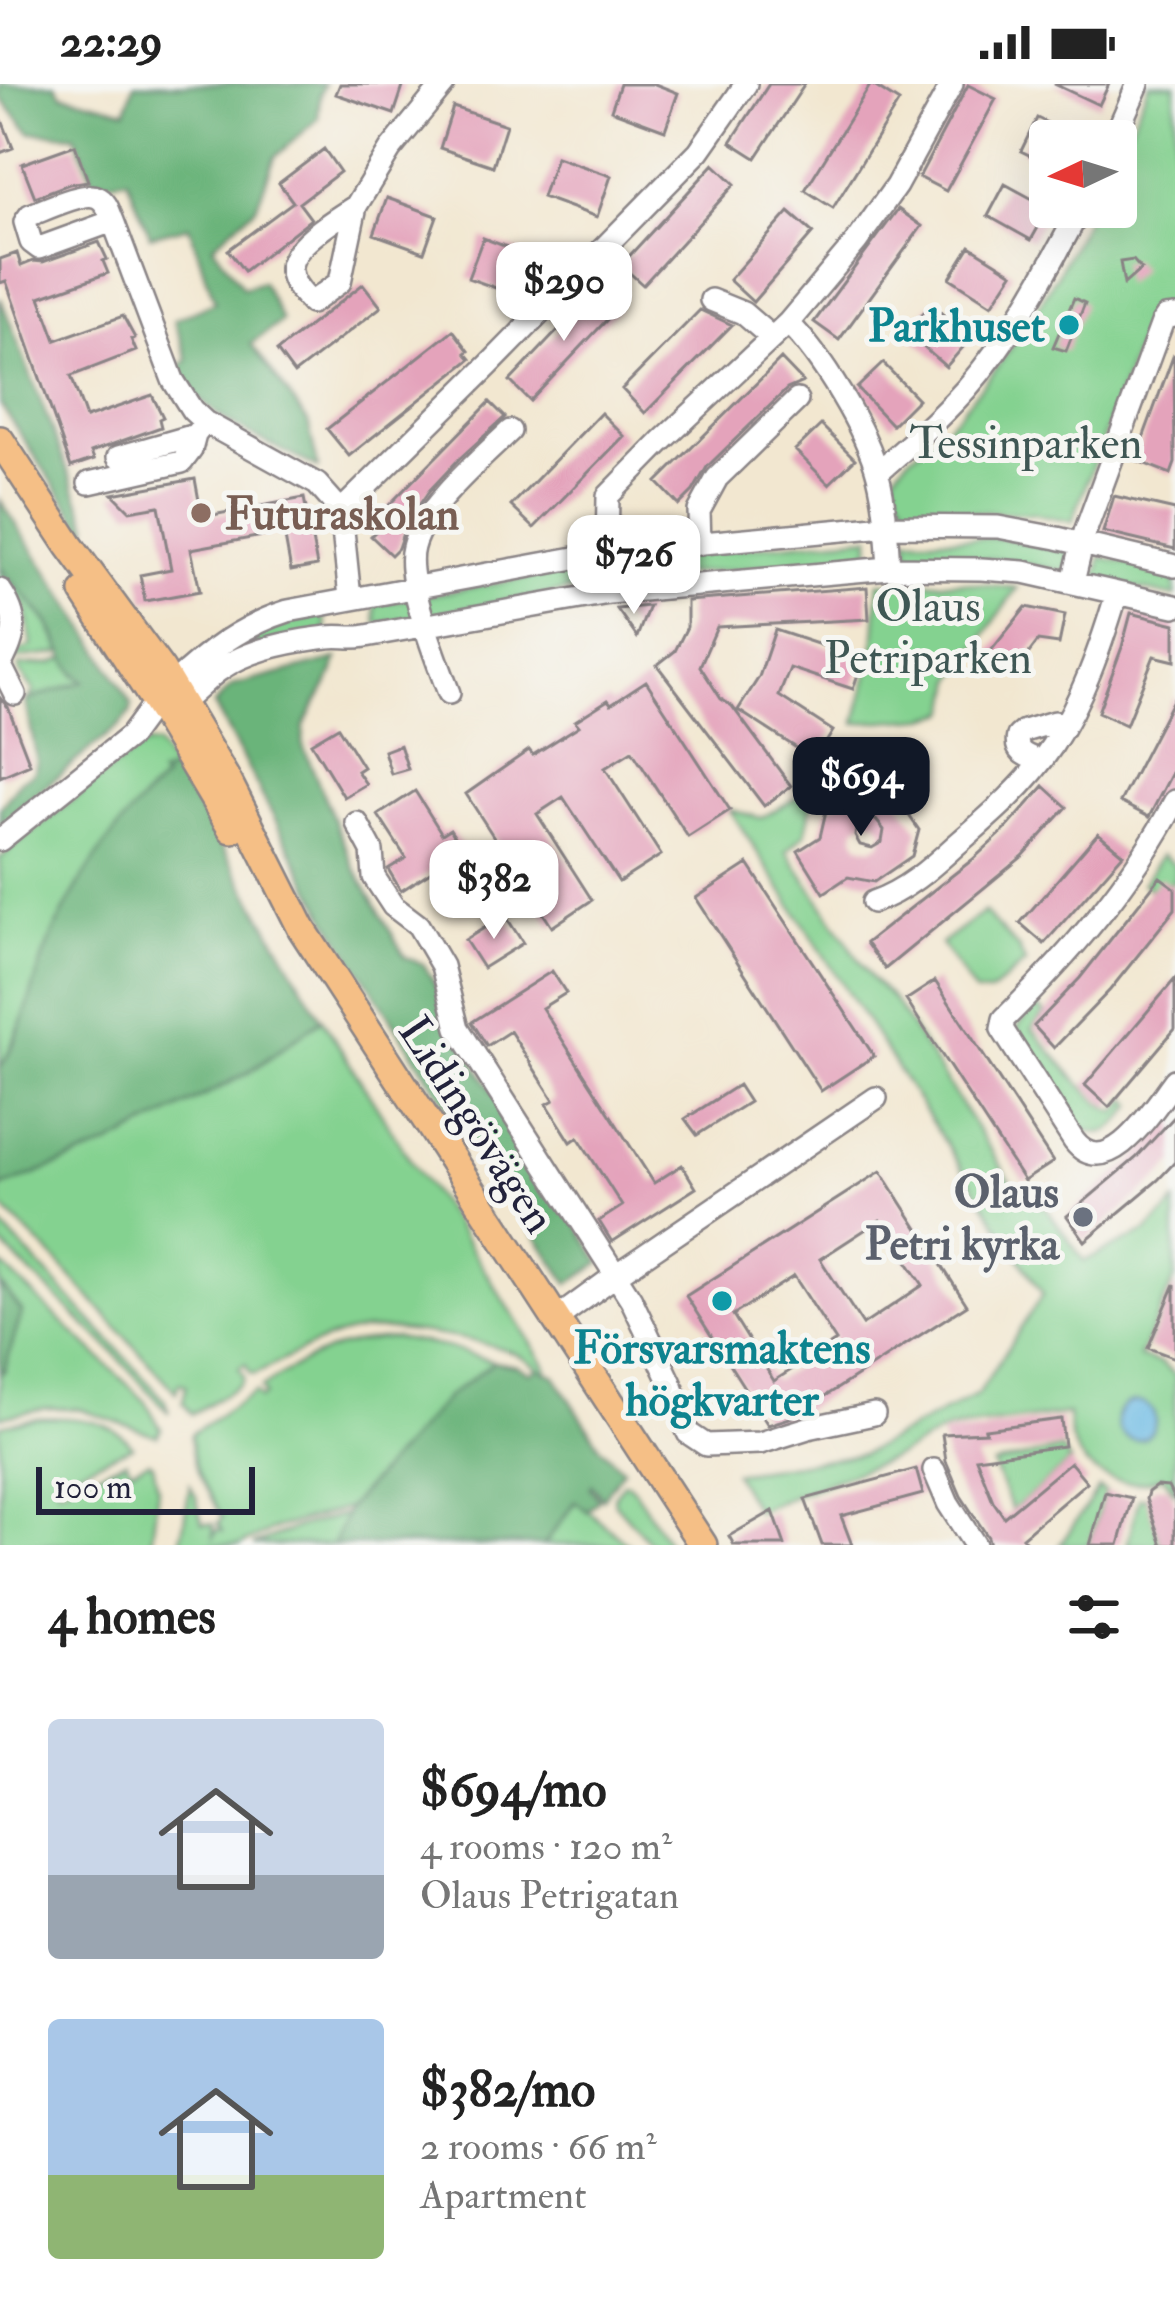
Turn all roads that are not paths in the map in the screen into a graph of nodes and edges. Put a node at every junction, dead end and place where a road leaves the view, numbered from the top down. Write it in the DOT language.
graph roads {
  1 [pos="444,84"];
  2 [pos="746,84"];
  3 [pos="952,84"];
  4 [pos="1138,84"];
  5 [pos="1122,120"];
  6 [pos="356,206"];
  7 [pos="113,221"];
  8 [pos="1069,228"];
  9 [pos="711,300"];
  10 [pos="1175,316"];
  11 [pos="780,331"];
  12 [pos="200,429"];
  13 [pos="510,431"];
  14 [pos="802,432"];
  15 [pos="0,440"];
  16 [pos="118,458"];
  17 [pos="0,464"];
  18 [pos="878,472"];
  19 [pos="88,483"];
  20 [pos="341,511"];
  21 [pos="886,526"];
  22 [pos="700,544"];
  23 [pos="1082,544"];
  24 [pos="607,552"];
  25 [pos="1175,566"];
  26 [pos="890,568"];
  27 [pos="1073,582"];
  28 [pos="416,587"];
  29 [pos="0,590"];
  30 [pos="1117,592"];
  31 [pos="609,593"];
  32 [pos="347,598"];
  33 [pos="1175,606"];
  34 [pos="424,626"];
  35 [pos="336,636"];
  36 [pos="366,636"];
  37 [pos="0,664"];
  38 [pos="449,693"];
  39 [pos="15,694"];
  40 [pos="168,702"];
  41 [pos="1063,727"];
  42 [pos="1040,761"];
  43 [pos="1175,800"];
  44 [pos="357,823"];
  45 [pos="0,840"];
  46 [pos="873,902"];
  47 [pos="1175,1079"];
  48 [pos="876,1098"];
  49 [pos="617,1274"];
  50 [pos="556,1319"];
  51 [pos="874,1414"];
  52 [pos="934,1470"];
  53 [pos="690,1545"];
  54 [pos="703,1545"];
  55 [pos="975,1545"];
  1 -- 6 [label="street"];
  2 -- 20 [label="street"];
  3 -- 11 [label="street"];
  4 -- 5 [label="street"];
  7 -- 12 [label="street"];
  8 -- 18 [label="street"];
  9 -- 11 [label="street"];
  10 -- 23 [label="street"];
  11 -- 18 [label="street"];
  11 -- 24 [label="street"];
  12 -- 16 [label="street"];
  12 -- 19 [label="street"];
  12 -- 20 [label="street"];
  13 -- 28 [label="street"];
  14 -- 22 [label="street"];
  15 -- 40 [label="main road, Lidingövägen"];
  17 -- 40 [label="main road, Lidingövägen"];
  18 -- 21 [label="street"];
  20 -- 32 [label="street"];
  21 -- 22 [label="street"];
  21 -- 23 [label="street"];
  21 -- 26 [label="street"];
  22 -- 24 [label="street"];
  23 -- 25 [label="street"];
  23 -- 27 [label="street"];
  24 -- 28 [label="street"];
  24 -- 31 [label="street"];
  26 -- 27 [label="street"];
  26 -- 31 [label="street"];
  27 -- 30 [label="street"];
  28 -- 32 [label="street"];
  28 -- 34 [label="street"];
  29 -- 37 [label="street"];
  30 -- 33 [label="street"];
  30 -- 41 [label="street"];
  31 -- 34 [label="street"];
  32 -- 35 [label="street"];
  32 -- 36 [label="street"];
  32 -- 40 [label="street"];
  34 -- 36 [label="street"];
  34 -- 38 [label="street"];
  35 -- 36 [label="street"];
  35 -- 40 [label="street"];
  37 -- 39 [label="street"];
  40 -- 45 [label="street"];
  40 -- 50 [label="main road, Lidingövägen"];
  40 -- 53 [label="main road, Lidingövägen"];
  41 -- 42 [label="street"];
  41 -- 42 [label="street"];
  42 -- 46 [label="street"];
  43 -- 47 [label="street"];
  44 -- 49 [label="street"];
  48 -- 49 [label="street"];
  49 -- 50 [label="street"];
  49 -- 51 [label="street"];
  50 -- 54 [label="main road, Lidingövägen"];
  52 -- 55 [label="street"];
}
